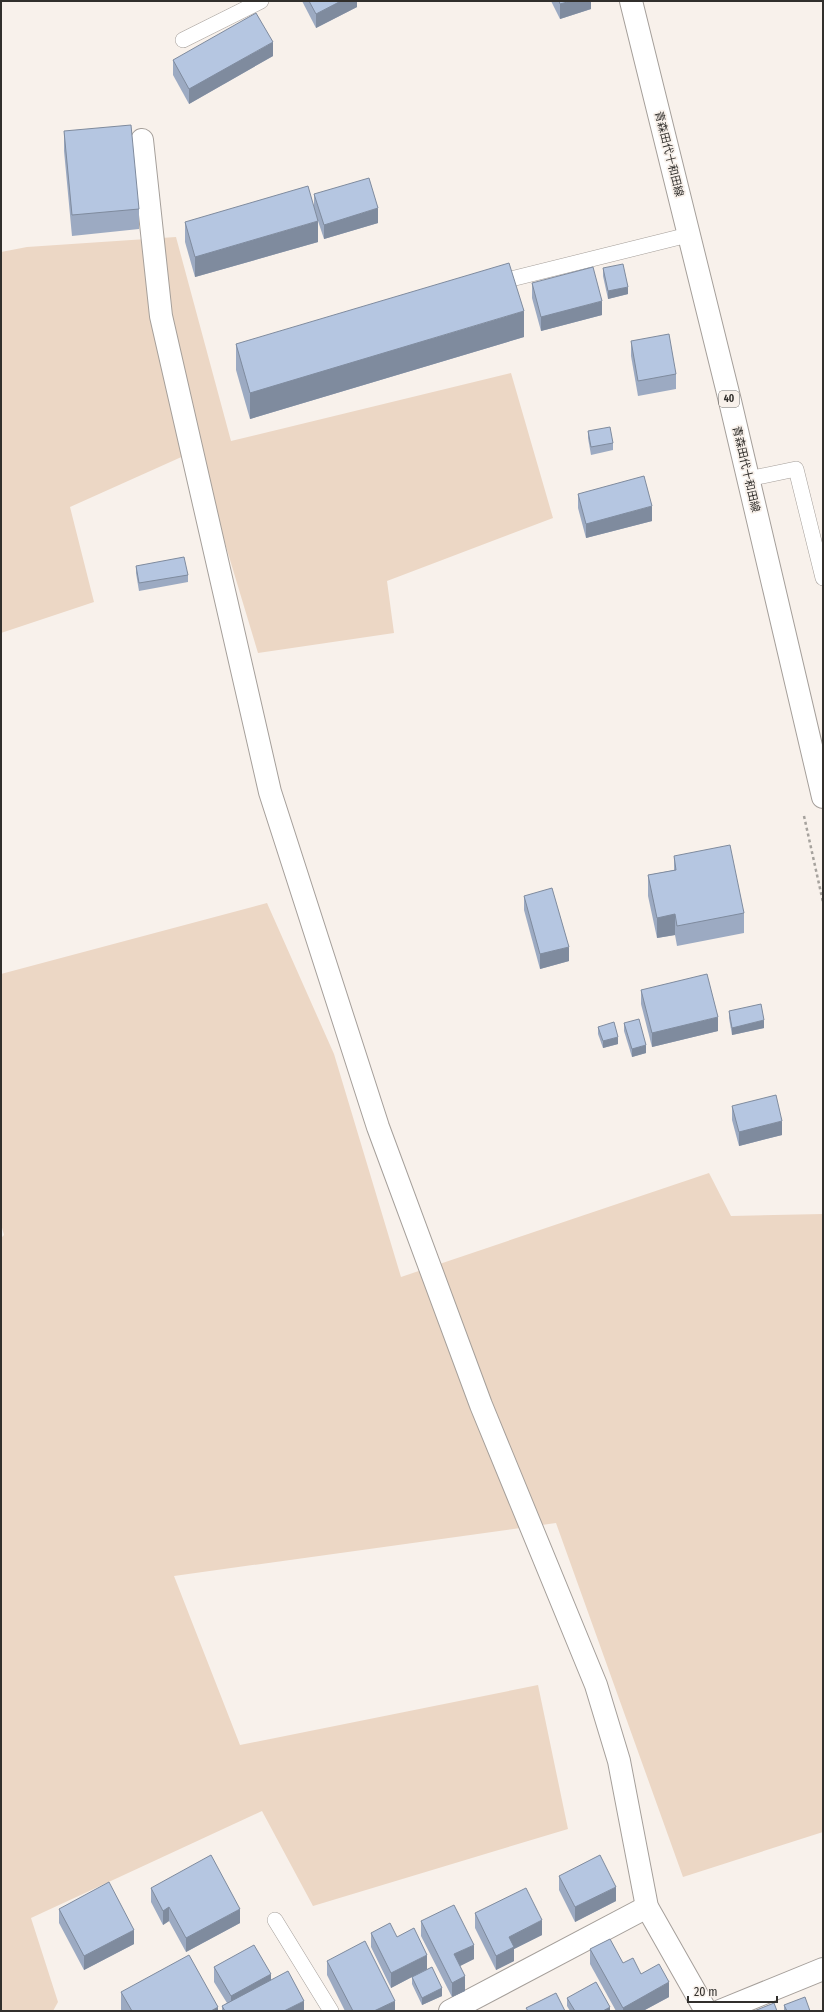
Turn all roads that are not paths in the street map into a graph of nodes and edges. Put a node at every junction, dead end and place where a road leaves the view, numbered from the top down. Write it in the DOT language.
graph roads {
  1 [pos="261,1"];
  2 [pos="631,1"];
  3 [pos="183,40"];
  4 [pos="142,140"];
  5 [pos="688,235"];
  6 [pos="479,287"];
  7 [pos="748,479"];
  8 [pos="823,578"];
  9 [pos="823,797"];
  10 [pos="647,1907"];
  11 [pos="275,1920"];
  12 [pos="823,1969"];
  13 [pos="331,2011"];
  14 [pos="450,2011"];
  15 [pos="706,2011"];
  16 [pos="720,2011"];
  1 -- 3 [label="lane"];
  2 -- 5 [label="street, 青森田代十和田線 / 40"];
  4 -- 10 [label="street"];
  5 -- 6 [label="lane"];
  5 -- 7 [label="street, 青森田代十和田線 / 40"];
  7 -- 8 [label="lane"];
  7 -- 9 [label="street, 青森田代十和田線 / 40"];
  10 -- 14 [label="street"];
  10 -- 15 [label="street"];
  11 -- 13 [label="lane"];
  12 -- 16 [label="street"];
}
